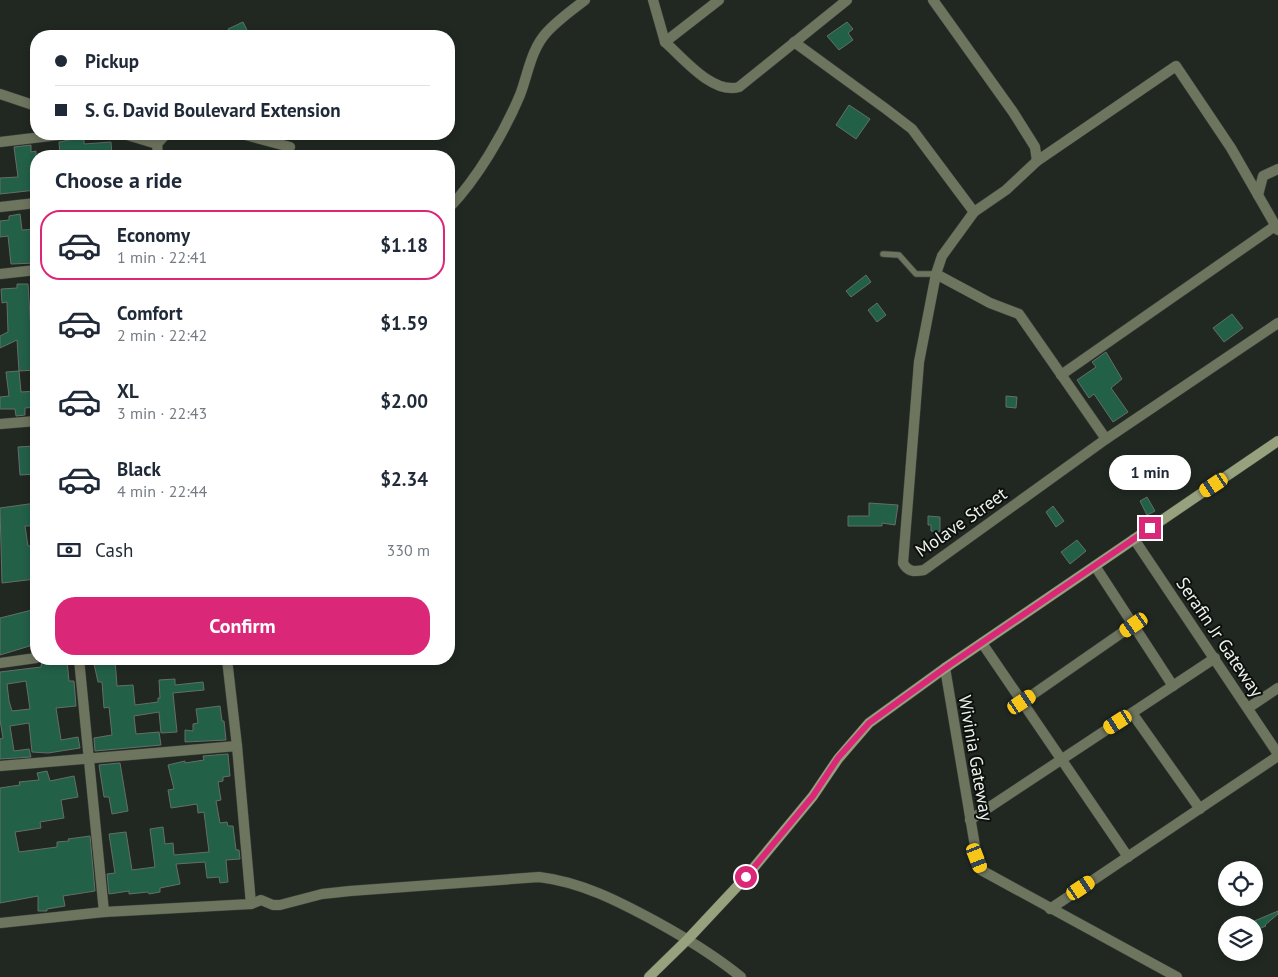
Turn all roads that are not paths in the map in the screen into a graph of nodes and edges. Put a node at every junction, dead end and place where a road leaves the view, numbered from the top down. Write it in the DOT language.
graph roads {
  1 [pos="585,0"];
  2 [pos="652,0"];
  3 [pos="719,0"];
  4 [pos="847,0"];
  5 [pos="933,0"];
  6 [pos="665,42"];
  7 [pos="794,42"];
  8 [pos="0,94"];
  9 [pos="30,104"];
  10 [pos="30,138"];
  11 [pos="144,140"];
  12 [pos="161,140"];
  13 [pos="264,140"];
  14 [pos="0,142"];
  15 [pos="157,144"];
  16 [pos="290,147"];
  17 [pos="158,150"];
  18 [pos="1037,161"];
  19 [pos="1278,169"];
  20 [pos="1258,195"];
  21 [pos="455,202"];
  22 [pos="30,204"];
  23 [pos="0,207"];
  24 [pos="974,212"];
  25 [pos="1277,228"];
  26 [pos="883,254"];
  27 [pos="30,271"];
  28 [pos="0,274"];
  29 [pos="936,274"];
  30 [pos="1278,323"];
  31 [pos="1061,375"];
  32 [pos="30,422"];
  33 [pos="0,424"];
  34 [pos="1106,439"];
  35 [pos="1278,441"];
  36 [pos="1134,539"];
  37 [pos="1095,566"];
  38 [pos="1134,625"];
  39 [pos="982,643"];
  40 [pos="1214,658"];
  41 [pos="30,659"];
  42 [pos="0,663"];
  43 [pos="80,665"];
  44 [pos="228,665"];
  45 [pos="945,668"];
  46 [pos="1173,686"];
  47 [pos="1278,688"];
  48 [pos="1022,702"];
  49 [pos="1248,708"];
  50 [pos="1132,713"];
  51 [pos="237,746"];
  52 [pos="1278,755"];
  53 [pos="1062,759"];
  54 [pos="88,760"];
  55 [pos="0,766"];
  56 [pos="1200,809"];
  57 [pos="970,820"];
  58 [pos="1128,857"];
  59 [pos="251,904"];
  60 [pos="1050,909"];
  61 [pos="104,912"];
  62 [pos="0,923"];
  63 [pos="688,939"];
  64 [pos="649,977"];
  65 [pos="741,977"];
  66 [pos="1177,977"];
  1 -- 21 [label="street"];
  2 -- 6 [label="street"];
  3 -- 6 [label="street"];
  4 -- 7 [label="street"];
  5 -- 18 [label="street"];
  6 -- 7 [label="street"];
  7 -- 24 [label="street"];
  8 -- 9 [label="street"];
  10 -- 14 [label="street"];
  11 -- 15 [label="street"];
  12 -- 15 [label="street"];
  13 -- 16 [label="street"];
  15 -- 17 [label="street"];
  18 -- 20 [label="street"];
  18 -- 24 [label="street"];
  19 -- 20 [label="street"];
  20 -- 25 [label="street"];
  22 -- 23 [label="street"];
  24 -- 29 [label="street"];
  25 -- 31 [label="street"];
  26 -- 29 [label="lane"];
  27 -- 28 [label="street"];
  29 -- 31 [label="street"];
  29 -- 34 [label="street, Molave Street"];
  30 -- 34 [label="street, Molave Street"];
  31 -- 34 [label="street"];
  32 -- 33 [label="street"];
  35 -- 36 [label="street"];
  36 -- 37 [label="street"];
  36 -- 40 [label="street, Serafin Jr Gateway"];
  37 -- 38 [label="street"];
  37 -- 39 [label="street"];
  38 -- 46 [label="street"];
  38 -- 48 [label="street"];
  39 -- 45 [label="street"];
  39 -- 48 [label="street"];
  40 -- 46 [label="street"];
  40 -- 49 [label="street, Serafin Jr Gateway"];
  41 -- 42 [label="street"];
  43 -- 54 [label="street"];
  44 -- 51 [label="street"];
  45 -- 57 [label="street, Wivinia Gateway"];
  45 -- 63 [label="street"];
  46 -- 50 [label="street"];
  47 -- 49 [label="street"];
  48 -- 53 [label="street"];
  49 -- 52 [label="street, Serafin Jr Gateway"];
  50 -- 53 [label="street"];
  50 -- 56 [label="street"];
  51 -- 54 [label="street"];
  51 -- 59 [label="street"];
  52 -- 56 [label="street"];
  53 -- 57 [label="street"];
  53 -- 58 [label="street"];
  54 -- 55 [label="street"];
  54 -- 61 [label="street"];
  56 -- 58 [label="street"];
  57 -- 60 [label="street, Wivinia Gateway"];
  58 -- 60 [label="street"];
  59 -- 61 [label="street"];
  59 -- 63 [label="street"];
  60 -- 66 [label="street, Wivinia Gateway"];
  61 -- 62 [label="street"];
  63 -- 64 [label="street"];
  63 -- 65 [label="street"];
}
